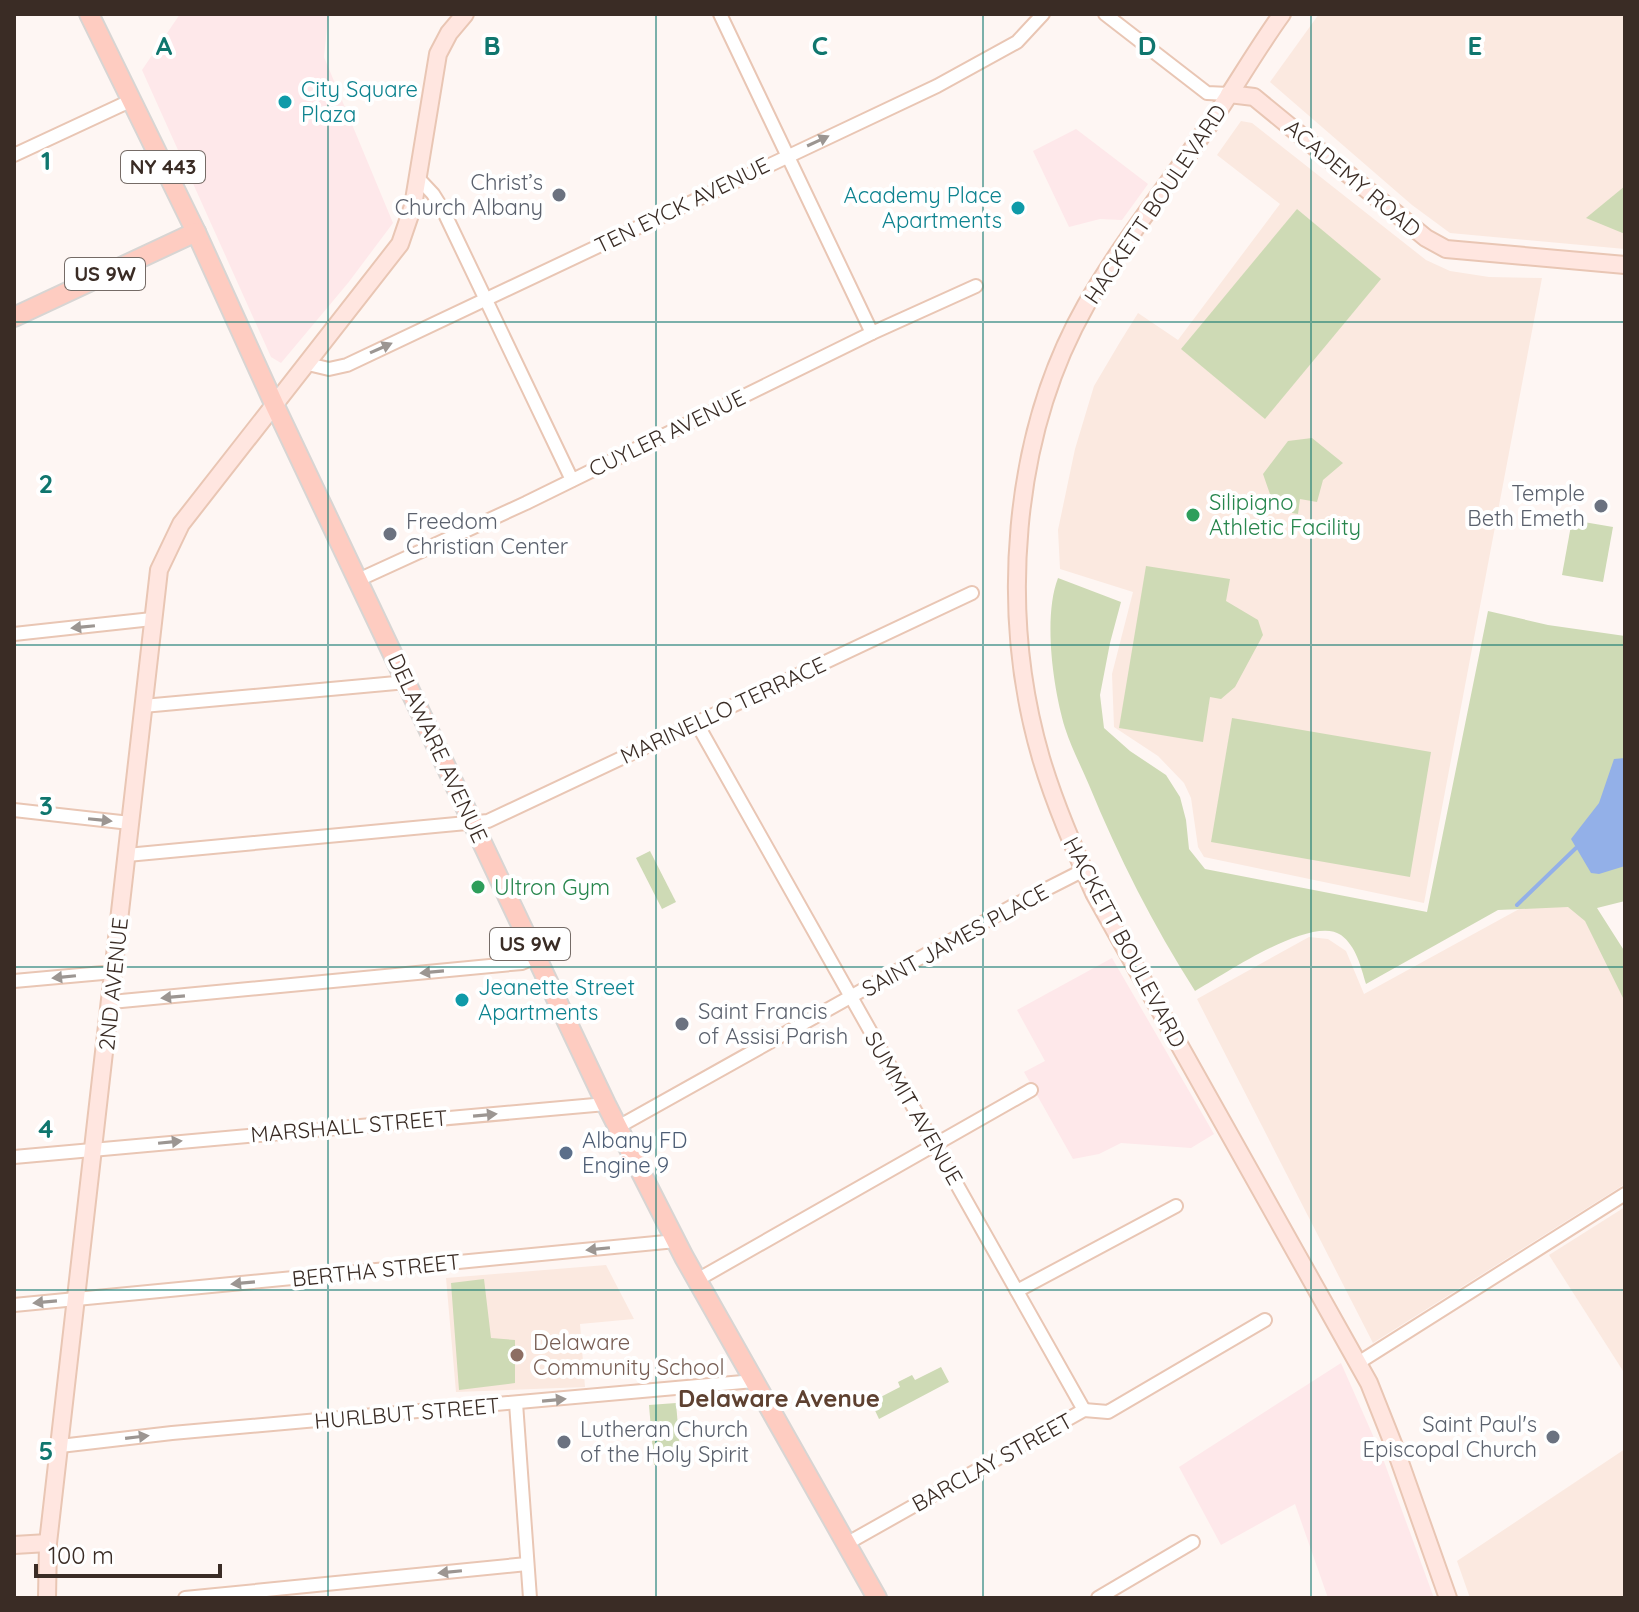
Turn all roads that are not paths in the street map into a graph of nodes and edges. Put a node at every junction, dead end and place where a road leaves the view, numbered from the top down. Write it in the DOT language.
graph roads {
  1 [pos="89,14"];
  2 [pos="465,14"];
  3 [pos="720,14"];
  4 [pos="1043,14"];
  5 [pos="1105,14"];
  6 [pos="1274,17"];
  7 [pos="1229,94"];
  8 [pos="130,101"];
  9 [pos="14,155"];
  10 [pos="786,155"];
  11 [pos="418,178"];
  12 [pos="196,232"];
  13 [pos="1625,265"];
  14 [pos="976,286"];
  15 [pos="487,300"];
  16 [pos="14,317"];
  17 [pos="872,333"];
  18 [pos="308,364"];
  19 [pos="275,406"];
  20 [pos="572,480"];
  21 [pos="358,580"];
  22 [pos="972,593"];
  23 [pos="152,619"];
  24 [pos="14,634"];
  25 [pos="407,682"];
  26 [pos="143,706"];
  27 [pos="696,722"];
  28 [pos="14,810"];
  29 [pos="130,823"];
  30 [pos="473,823"];
  31 [pos="127,855"];
  32 [pos="1084,870"];
  33 [pos="536,957"];
  34 [pos="114,972"];
  35 [pos="14,981"];
  36 [pos="851,997"];
  37 [pos="111,1002"];
  38 [pos="1031,1090"];
  39 [pos="606,1104"];
  40 [pos="618,1127"];
  41 [pos="935,1144"];
  42 [pos="92,1150"];
  43 [pos="14,1157"];
  44 [pos="1625,1194"];
  45 [pos="1176,1206"];
  46 [pos="676,1241"];
  47 [pos="697,1280"];
  48 [pos="1017,1291"];
  49 [pos="75,1299"];
  50 [pos="14,1305"];
  51 [pos="1265,1320"];
  52 [pos="1358,1363"];
  53 [pos="754,1381"];
  54 [pos="516,1403"];
  55 [pos="1084,1410"];
  56 [pos="60,1446"];
  57 [pos="1193,1542"];
  58 [pos="48,1543"];
  59 [pos="846,1544"];
  60 [pos="14,1545"];
  61 [pos="527,1564"];
  62 [pos="47,1598"];
  63 [pos="185,1598"];
  64 [pos="530,1598"];
  65 [pos="877,1598"];
  66 [pos="1098,1598"];
  67 [pos="1448,1598"];
  1 -- 8 [label="main road, DELAWARE AVENUE / NY 443"];
  2 -- 11 [label="street, 2ND AVENUE"];
  3 -- 10 [label="street"];
  10 -- 4 [label="street, TEN EYCK AVENUE, one-way"];
  5 -- 7 [label="street"];
  6 -- 7 [label="street, HACKETT BOULEVARD"];
  7 -- 13 [label="street, ACADEMY ROAD"];
  7 -- 32 [label="street, HACKETT BOULEVARD"];
  8 -- 9 [label="street"];
  8 -- 12 [label="main road, DELAWARE AVENUE / NY 443"];
  10 -- 15 [label="street, TEN EYCK AVENUE"];
  10 -- 17 [label="street"];
  11 -- 15 [label="street"];
  11 -- 18 [label="street, 2ND AVENUE"];
  12 -- 16 [label="main road, US 9W"];
  12 -- 19 [label="main road, DELAWARE AVENUE / US 9W"];
  14 -- 17 [label="street, CUYLER AVENUE"];
  18 -- 15 [label="street, TEN EYCK AVENUE, one-way"];
  15 -- 20 [label="street"];
  17 -- 20 [label="street, CUYLER AVENUE"];
  18 -- 19 [label="street, 2ND AVENUE"];
  19 -- 21 [label="main road, DELAWARE AVENUE / US 9W"];
  19 -- 23 [label="street, 2ND AVENUE"];
  20 -- 21 [label="street, CUYLER AVENUE"];
  21 -- 25 [label="main road, DELAWARE AVENUE / US 9W"];
  22 -- 27 [label="street, MARINELLO TERRACE"];
  23 -- 24 [label="street, one-way"];
  23 -- 26 [label="street, 2ND AVENUE"];
  25 -- 26 [label="street"];
  25 -- 30 [label="main road, DELAWARE AVENUE / US 9W"];
  26 -- 29 [label="street, 2ND AVENUE"];
  27 -- 30 [label="street, MARINELLO TERRACE"];
  27 -- 36 [label="street, SUMMIT AVENUE"];
  28 -- 29 [label="street, one-way"];
  29 -- 31 [label="street, 2ND AVENUE"];
  30 -- 31 [label="street, MARINELLO TERRACE"];
  30 -- 33 [label="main road, DELAWARE AVENUE / US 9W"];
  31 -- 34 [label="street, 2ND AVENUE"];
  32 -- 36 [label="street, SAINT JAMES PLACE"];
  32 -- 52 [label="street, HACKETT BOULEVARD"];
  33 -- 37 [label="street, one-way"];
  33 -- 39 [label="main road, DELAWARE AVENUE / US 9W"];
  34 -- 35 [label="street, one-way"];
  34 -- 37 [label="street, 2ND AVENUE"];
  36 -- 40 [label="street, SAINT JAMES PLACE"];
  36 -- 41 [label="street, SUMMIT AVENUE"];
  37 -- 42 [label="street, 2ND AVENUE"];
  38 -- 41 [label="street"];
  39 -- 40 [label="main road, DELAWARE AVENUE / US 9W"];
  42 -- 39 [label="street, MARSHALL STREET, one-way"];
  40 -- 46 [label="main road, DELAWARE AVENUE / US 9W"];
  41 -- 47 [label="street"];
  41 -- 48 [label="street, SUMMIT AVENUE"];
  42 -- 43 [label="street, MARSHALL STREET"];
  42 -- 49 [label="street, 2ND AVENUE"];
  44 -- 52 [label="street"];
  45 -- 48 [label="street"];
  46 -- 47 [label="main road, DELAWARE AVENUE / US 9W"];
  46 -- 49 [label="street, BERTHA STREET, one-way"];
  47 -- 53 [label="main road, DELAWARE AVENUE / US 9W"];
  48 -- 55 [label="street, SUMMIT AVENUE"];
  49 -- 50 [label="street, BERTHA STREET, one-way"];
  49 -- 56 [label="street, 2ND AVENUE"];
  51 -- 55 [label="street, BARCLAY STREET"];
  52 -- 67 [label="street, HACKETT BOULEVARD"];
  54 -- 53 [label="street, HURLBUT STREET, one-way"];
  53 -- 59 [label="main road, DELAWARE AVENUE / US 9W"];
  56 -- 54 [label="street, HURLBUT STREET, one-way"];
  54 -- 61 [label="street"];
  55 -- 59 [label="street, BARCLAY STREET"];
  56 -- 58 [label="street, 2ND AVENUE"];
  57 -- 66 [label="street"];
  58 -- 60 [label="street"];
  58 -- 62 [label="street, 2ND AVENUE"];
  59 -- 65 [label="main road, DELAWARE AVENUE / US 9W"];
  61 -- 63 [label="street, one-way"];
  61 -- 64 [label="street"];
}
